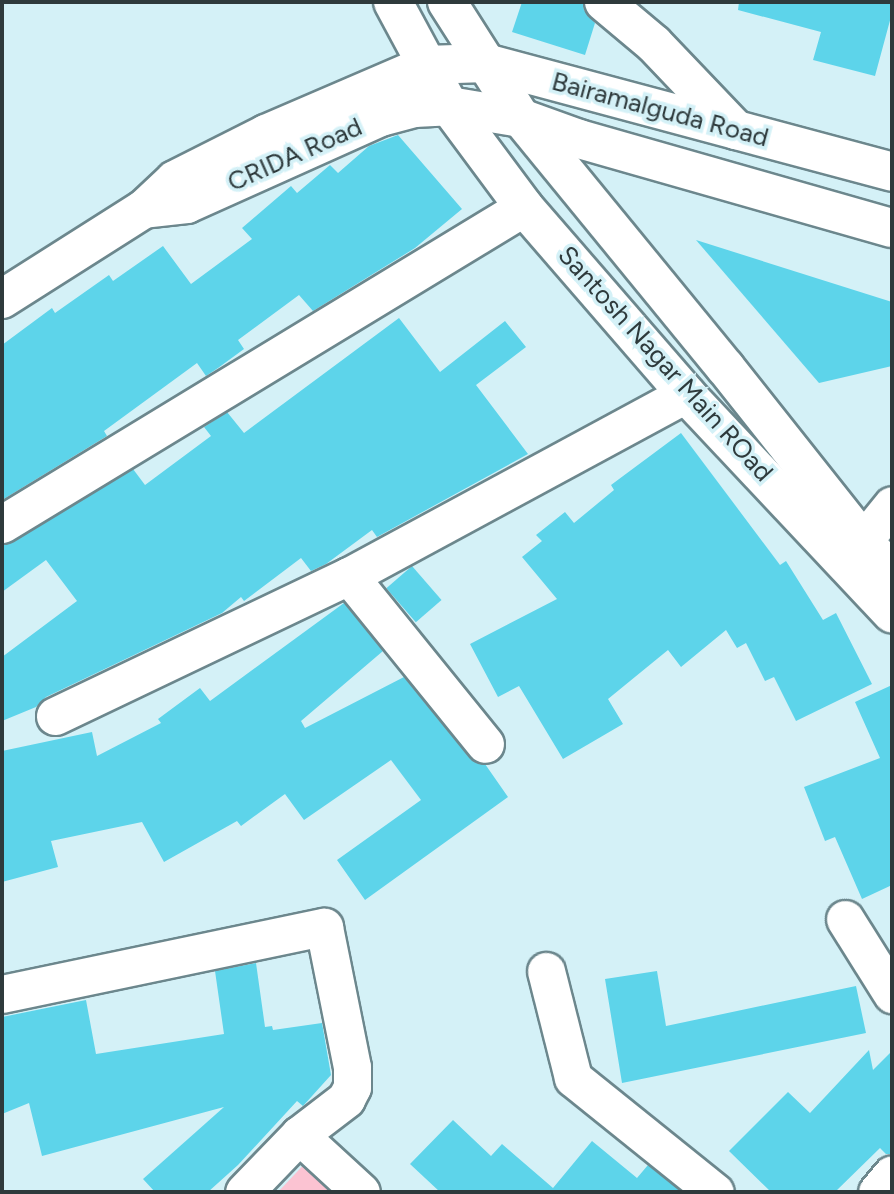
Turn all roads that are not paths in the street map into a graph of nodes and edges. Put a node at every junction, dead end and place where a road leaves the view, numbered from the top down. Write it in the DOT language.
graph roads {
  1 [pos="448,2"];
  2 [pos="604,2"];
  3 [pos="394,4"];
  4 [pos="486,63"];
  5 [pos="426,65"];
  6 [pos="449,106"];
  7 [pos="521,118"];
  8 [pos="736,130"];
  9 [pos="892,172"];
  10 [pos="524,207"];
  11 [pos="144,209"];
  12 [pos="892,228"];
  13 [pos="2,299"];
  14 [pos="686,394"];
  15 [pos="892,505"];
  16 [pos="2,524"];
  17 [pos="863,541"];
  18 [pos="892,572"];
  19 [pos="349,576"];
  20 [pos="892,613"];
  21 [pos="55,716"];
  22 [pos="485,744"];
  23 [pos="845,919"];
  24 [pos="546,971"];
  25 [pos="2,994"];
  26 [pos="892,994"];
  27 [pos="299,1135"];
  28 [pos="892,1174"];
  29 [pos="244,1192"];
  30 [pos="361,1192"];
  31 [pos="715,1192"];
  32 [pos="877,1192"];
  1 -- 3 [label="main road"];
  1 -- 4 [label="main road, Santosh Nagar Main ROad"];
  2 -- 8 [label="main road"];
  3 -- 5 [label="main road, Santosh Nagar Main ROad"];
  4 -- 5 [label="main road, Bairamalguda Road"];
  4 -- 7 [label="main road, Santosh Nagar Main ROad"];
  4 -- 8 [label="main road, Bairamalguda Road"];
  5 -- 6 [label="main road, Santosh Nagar Main ROad"];
  5 -- 11 [label="main road, CRIDA Road"];
  6 -- 7 [label="main road, Bairamalguda Road"];
  6 -- 10 [label="main road, Santosh Nagar Main ROad"];
  6 -- 11 [label="main road, CRIDA Road"];
  7 -- 12 [label="main road, Bairamalguda Road"];
  7 -- 17 [label="main road, Santosh Nagar Main ROad"];
  8 -- 9 [label="main road, Bairamalguda Road"];
  10 -- 14 [label="main road, Santosh Nagar Main ROad"];
  10 -- 16 [label="street"];
  11 -- 13 [label="main road, CRIDA Road"];
  14 -- 19 [label="street"];
  14 -- 20 [label="main road, Santosh Nagar Main ROad"];
  15 -- 17 [label="street"];
  17 -- 18 [label="main road, Santosh Nagar Main ROad"];
  19 -- 21 [label="street"];
  19 -- 22 [label="street"];
  23 -- 26 [label="street"];
  24 -- 31 [label="street"];
  25 -- 27 [label="street"];
  27 -- 29 [label="street"];
  27 -- 30 [label="street"];
  28 -- 32 [label="street"];
}
